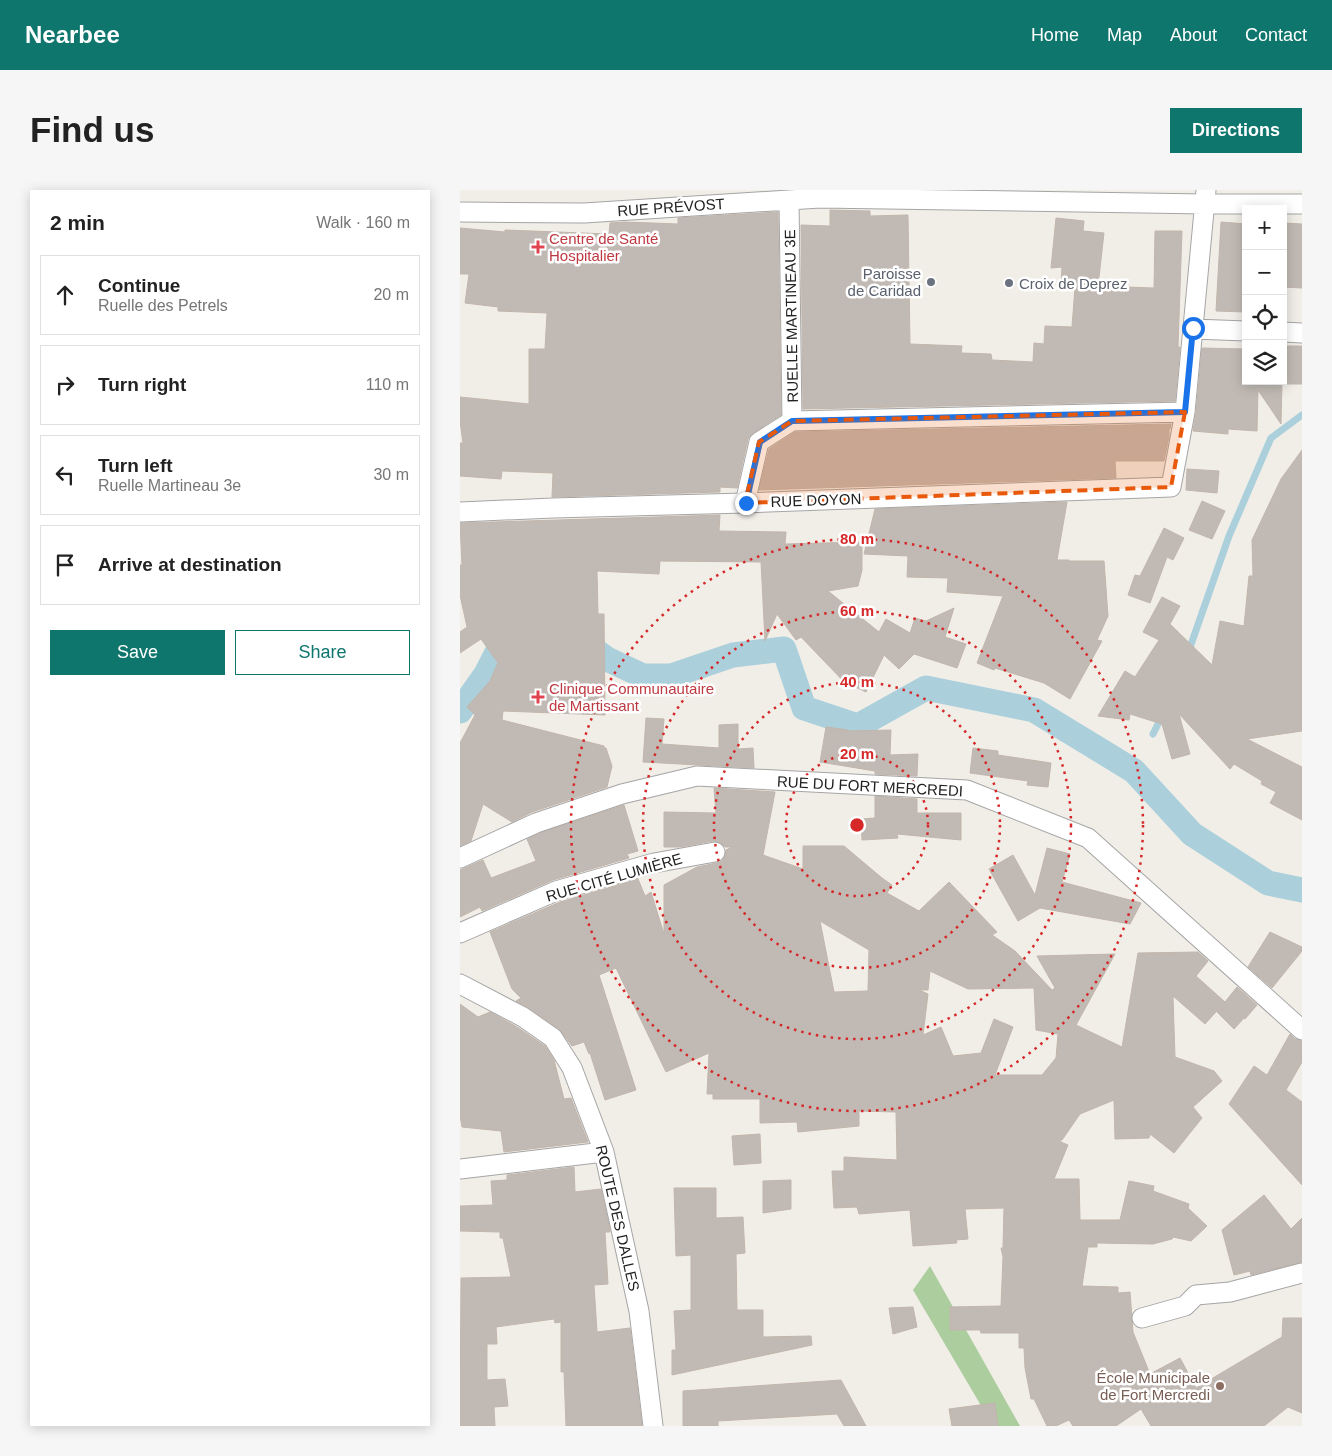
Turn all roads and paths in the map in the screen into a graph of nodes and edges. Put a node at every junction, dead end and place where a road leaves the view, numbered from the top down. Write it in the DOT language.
graph roads {
  1 [pos="821,194"];
  2 [pos="1206,197"];
  3 [pos="789,200"];
  4 [pos="1302,204"];
  5 [pos="460,212"];
  6 [pos="1193,328"];
  7 [pos="1242,331"];
  8 [pos="1287,332"];
  9 [pos="1302,333"];
  10 [pos="1185,412"];
  11 [pos="792,421"];
  12 [pos="746,503"];
  13 [pos="460,512"];
  14 [pos="715,852"];
  15 [pos="460,858"];
  16 [pos="460,933"];
  17 [pos="460,984"];
  18 [pos="1302,1030"];
  19 [pos="604,1152"];
  20 [pos="460,1168"];
  21 [pos="1302,1273"];
  22 [pos="1142,1318"];
  23 [pos="653,1426"];
  1 -- 2 [label="street, RUE PRÉVOST"];
  1 -- 3 [label="street, RUE PRÉVOST"];
  2 -- 4 [label="street, RUE PRÉVOST"];
  2 -- 6 [label="street"];
  3 -- 5 [label="street, RUE PRÉVOST"];
  3 -- 11 [label="street, RUELLE MARTINEAU 3E"];
  6 -- 7 [label="street"];
  6 -- 10 [label="street"];
  8 -- 9 [label="street"];
  10 -- 11 [label="street"];
  10 -- 12 [label="street, RUE DOYON"];
  11 -- 12 [label="street, RUELLE MARTINEAU 3E"];
  12 -- 13 [label="street, RUE DOYON"];
  14 -- 16 [label="street, RUE CITÉ LUMIÈRE"];
  15 -- 18 [label="street, RUE DU FORT MERCREDI"];
  17 -- 19 [label="street, ROUTE DES DALLES"];
  19 -- 20 [label="street"];
  19 -- 23 [label="street, ROUTE DES DALLES"];
  21 -- 22 [label="street"];
}
